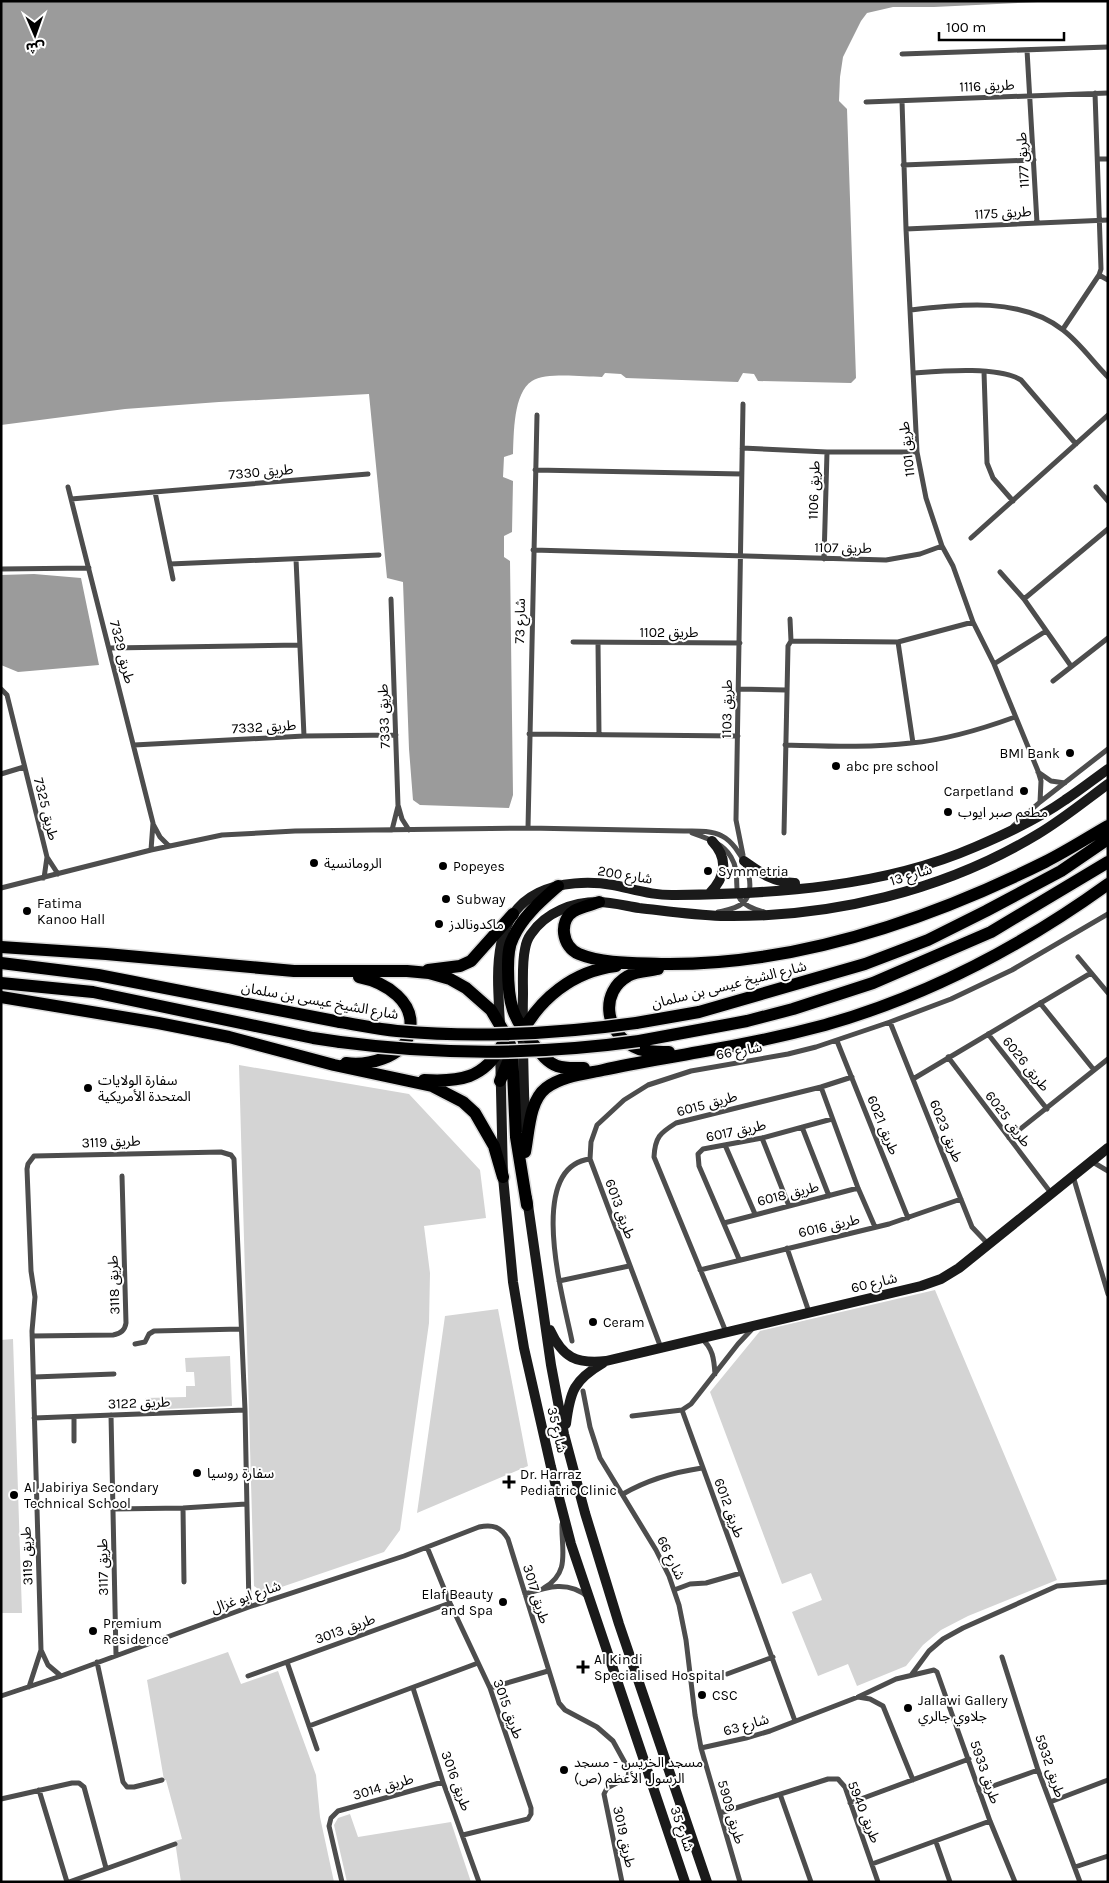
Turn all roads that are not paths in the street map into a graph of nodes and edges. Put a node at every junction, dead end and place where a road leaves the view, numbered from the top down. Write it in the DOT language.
graph roads {
  1 [pos="1108,47"];
  2 [pos="1027,50"];
  3 [pos="902,54"];
  4 [pos="1095,93"];
  5 [pos="1108,93"];
  6 [pos="1030,96"];
  7 [pos="902,101"];
  8 [pos="866,102"];
  9 [pos="1098,159"];
  10 [pos="1108,159"];
  11 [pos="1034,160"];
  12 [pos="904,165"];
  13 [pos="1100,220"];
  14 [pos="1108,220"];
  15 [pos="1037,223"];
  16 [pos="906,229"];
  17 [pos="1099,275"];
  18 [pos="1108,280"];
  19 [pos="911,310"];
  20 [pos="1063,329"];
  21 [pos="984,372"];
  22 [pos="913,373"];
  23 [pos="1108,377"];
  24 [pos="743,404"];
  25 [pos="536,415"];
  26 [pos="1108,415"];
  27 [pos="1076,444"];
  28 [pos="742,448"];
  29 [pos="827,452"];
  30 [pos="917,452"];
  31 [pos="535,470"];
  32 [pos="368,474"];
  33 [pos="742,474"];
  34 [pos="68,487"];
  35 [pos="1096,487"];
  36 [pos="155,492"];
  37 [pos="71,499"];
  38 [pos="1013,501"];
  39 [pos="1108,501"];
  40 [pos="1108,529"];
  41 [pos="971,538"];
  42 [pos="942,546"];
  43 [pos="533,550"];
  44 [pos="378,555"];
  45 [pos="741,557"];
  46 [pos="296,559"];
  47 [pos="824,559"];
  48 [pos="170,564"];
  49 [pos="88,568"];
  50 [pos="1,570"];
  51 [pos="1000,572"];
  52 [pos="173,579"];
  53 [pos="390,599"];
  54 [pos="1024,600"];
  55 [pos="790,619"];
  56 [pos="973,622"];
  57 [pos="1046,631"];
  58 [pos="1108,638"];
  59 [pos="791,641"];
  60 [pos="573,642"];
  61 [pos="898,642"];
  62 [pos="598,643"];
  63 [pos="740,643"];
  64 [pos="299,645"];
  65 [pos="110,648"];
  66 [pos="994,664"];
  67 [pos="1072,666"];
  68 [pos="1052,681"];
  69 [pos="1,689"];
  70 [pos="739,689"];
  71 [pos="786,690"];
  72 [pos="1015,717"];
  73 [pos="529,734"];
  74 [pos="599,734"];
  75 [pos="396,735"];
  76 [pos="304,736"];
  77 [pos="738,736"];
  78 [pos="913,743"];
  79 [pos="134,745"];
  80 [pos="785,745"];
  81 [pos="1108,749"];
  82 [pos="24,767"];
  83 [pos="1108,769"];
  84 [pos="1038,771"];
  85 [pos="1,774"];
  86 [pos="1065,784"];
  87 [pos="1108,784"];
  88 [pos="1040,802"];
  89 [pos="398,805"];
  90 [pos="153,823"];
  91 [pos="1108,826"];
  92 [pos="528,828"];
  93 [pos="392,830"];
  94 [pos="409,830"];
  95 [pos="684,830"];
  96 [pos="784,833"];
  97 [pos="1005,833"];
  98 [pos="1108,839"];
  99 [pos="712,841"];
  100 [pos="168,846"];
  101 [pos="151,850"];
  102 [pos="47,856"];
  103 [pos="744,861"];
  104 [pos="1108,862"];
  105 [pos="58,874"];
  106 [pos="894,874"];
  107 [pos="44,878"];
  108 [pos="1108,884"];
  109 [pos="558,886"];
  110 [pos="1,888"];
  111 [pos="749,892"];
  112 [pos="736,893"];
  113 [pos="708,894"];
  114 [pos="599,902"];
  115 [pos="744,903"];
  116 [pos="513,914"];
  117 [pos="698,914"];
  118 [pos="769,914"];
  119 [pos="1108,914"];
  120 [pos="1,947"];
  121 [pos="1078,957"];
  122 [pos="1,963"];
  123 [pos="636,963"];
  124 [pos="680,964"];
  125 [pos="407,971"];
  126 [pos="329,972"];
  127 [pos="1091,973"];
  128 [pos="1,983"];
  129 [pos="1108,993"];
  130 [pos="1,997"];
  131 [pos="1040,1003"];
  132 [pos="519,1013"];
  133 [pos="890,1022"];
  134 [pos="500,1025"];
  135 [pos="523,1031"];
  136 [pos="988,1034"];
  137 [pos="507,1037"];
  138 [pos="837,1041"];
  139 [pos="506,1050"];
  140 [pos="702,1052"];
  141 [pos="299,1056"];
  142 [pos="948,1058"];
  143 [pos="1108,1059"];
  144 [pos="634,1063"];
  145 [pos="1094,1070"];
  146 [pos="852,1077"];
  147 [pos="913,1079"];
  148 [pos="404,1080"];
  149 [pos="500,1081"];
  150 [pos="821,1087"];
  151 [pos="1047,1109"];
  152 [pos="832,1120"];
  153 [pos="802,1127"];
  154 [pos="762,1138"];
  155 [pos="1009,1138"];
  156 [pos="725,1145"];
  157 [pos="1108,1148"];
  158 [pos="525,1152"];
  159 [pos="590,1159"];
  160 [pos="1091,1161"];
  161 [pos="1108,1171"];
  162 [pos="122,1176"];
  163 [pos="1073,1176"];
  164 [pos="503,1177"];
  165 [pos="858,1188"];
  166 [pos="1051,1193"];
  167 [pos="829,1196"];
  168 [pos="961,1199"];
  169 [pos="527,1205"];
  170 [pos="789,1206"];
  171 [pos="755,1214"];
  172 [pos="908,1218"];
  173 [pos="724,1223"];
  174 [pos="875,1227"];
  175 [pos="988,1244"];
  176 [pos="786,1248"];
  177 [pos="739,1259"];
  178 [pos="629,1266"];
  179 [pos="1108,1268"];
  180 [pos="1100,1269"];
  181 [pos="700,1270"];
  182 [pos="559,1281"];
  183 [pos="1108,1294"];
  184 [pos="810,1312"];
  185 [pos="545,1319"];
  186 [pos="756,1325"];
  187 [pos="241,1329"];
  188 [pos="726,1332"];
  189 [pos="32,1336"];
  190 [pos="701,1338"];
  191 [pos="572,1341"];
  192 [pos="135,1344"];
  193 [pos="661,1348"];
  194 [pos="606,1362"];
  195 [pos="114,1374"];
  196 [pos="715,1374"];
  197 [pos="34,1377"];
  198 [pos="583,1391"];
  199 [pos="244,1410"];
  200 [pos="682,1410"];
  201 [pos="111,1415"];
  202 [pos="632,1416"];
  203 [pos="74,1417"];
  204 [pos="34,1418"];
  205 [pos="564,1434"];
  206 [pos="74,1442"];
  207 [pos="702,1468"];
  208 [pos="623,1494"];
  209 [pos="246,1504"];
  210 [pos="183,1508"];
  211 [pos="113,1509"];
  212 [pos="563,1516"];
  213 [pos="498,1527"];
  214 [pos="426,1548"];
  215 [pos="741,1573"];
  216 [pos="184,1582"];
  217 [pos="1108,1582"];
  218 [pos="544,1588"];
  219 [pos="674,1590"];
  220 [pos="525,1594"];
  221 [pos="590,1600"];
  222 [pos="450,1603"];
  223 [pos="249,1607"];
  224 [pos="41,1650"];
  225 [pos="116,1655"];
  226 [pos="773,1657"];
  227 [pos="1002,1657"];
  228 [pos="97,1662"];
  229 [pos="287,1662"];
  230 [pos="478,1663"];
  231 [pos="548,1670"];
  232 [pos="727,1674"];
  233 [pos="911,1674"];
  234 [pos="61,1676"];
  235 [pos="248,1676"];
  236 [pos="29,1687"];
  237 [pos="413,1688"];
  238 [pos="490,1688"];
  239 [pos="1,1696"];
  240 [pos="858,1697"];
  241 [pos="795,1721"];
  242 [pos="309,1726"];
  243 [pos="702,1748"];
  244 [pos="317,1749"];
  245 [pos="969,1759"];
  246 [pos="1038,1770"];
  247 [pos="162,1780"];
  248 [pos="913,1780"];
  249 [pos="1108,1780"];
  250 [pos="443,1782"];
  251 [pos="39,1790"];
  252 [pos="980,1791"];
  253 [pos="780,1794"];
  254 [pos="604,1797"];
  255 [pos="1,1799"];
  256 [pos="1050,1802"];
  257 [pos="850,1803"];
  258 [pos="720,1813"];
  259 [pos="990,1820"];
  260 [pos="463,1835"];
  261 [pos="936,1842"];
  262 [pos="175,1844"];
  263 [pos="1108,1856"];
  264 [pos="872,1864"];
  265 [pos="1075,1867"];
  266 [pos="106,1868"];
  267 [pos="68,1882"];
  268 [pos="342,1882"];
  269 [pos="479,1882"];
  270 [pos="622,1882"];
  271 [pos="685,1882"];
  272 [pos="707,1882"];
  273 [pos="740,1882"];
  274 [pos="811,1882"];
  275 [pos="878,1882"];
  276 [pos="950,1882"];
  277 [pos="1015,1882"];
  278 [pos="1080,1882"];
  1 -- 2 [label="street"];
  2 -- 3 [label="street"];
  2 -- 6 [label="street, طريق 1177"];
  4 -- 5 [label="street, طريق 1116"];
  4 -- 6 [label="street, طريق 1116"];
  4 -- 9 [label="street"];
  6 -- 7 [label="street, طريق 1116"];
  6 -- 11 [label="street, طريق 1177"];
  7 -- 8 [label="street, طريق 1116"];
  7 -- 12 [label="street, طريق 1101"];
  9 -- 10 [label="street"];
  9 -- 13 [label="street"];
  11 -- 12 [label="street"];
  11 -- 15 [label="street, طريق 1177"];
  12 -- 16 [label="street, طريق 1101"];
  13 -- 14 [label="street, طريق 1175"];
  13 -- 15 [label="street, طريق 1175"];
  13 -- 17 [label="street"];
  15 -- 16 [label="street, طريق 1175"];
  16 -- 19 [label="street, طريق 1101"];
  17 -- 18 [label="street"];
  17 -- 20 [label="street"];
  19 -- 20 [label="street"];
  19 -- 22 [label="street, طريق 1101"];
  20 -- 23 [label="street"];
  21 -- 22 [label="street"];
  21 -- 27 [label="street"];
  21 -- 38 [label="street"];
  22 -- 30 [label="street, طريق 1101"];
  24 -- 28 [label="street, طريق 1103"];
  25 -- 31 [label="street, شارع 73"];
  26 -- 27 [label="street"];
  27 -- 38 [label="street"];
  28 -- 29 [label="street, طريق 1106"];
  28 -- 33 [label="street, طريق 1103"];
  29 -- 30 [label="street, طريق 1106"];
  29 -- 47 [label="street, طريق 1106"];
  30 -- 42 [label="street, طريق 1101"];
  31 -- 33 [label="street"];
  31 -- 43 [label="street, شارع 73"];
  32 -- 36 [label="street, طريق 7330"];
  33 -- 45 [label="street, طريق 1103"];
  34 -- 37 [label="street, طريق 7329"];
  35 -- 39 [label="street"];
  36 -- 37 [label="street, طريق 7330"];
  36 -- 48 [label="street"];
  37 -- 49 [label="street, طريق 7329"];
  38 -- 41 [label="street"];
  40 -- 54 [label="street"];
  42 -- 47 [label="street, طريق 1107"];
  42 -- 56 [label="street, طريق 1101"];
  43 -- 45 [label="street"];
  43 -- 73 [label="street, شارع 73"];
  44 -- 46 [label="street"];
  45 -- 47 [label="street, طريق 1107"];
  45 -- 63 [label="street, طريق 1103"];
  46 -- 48 [label="street"];
  46 -- 64 [label="street"];
  48 -- 52 [label="street"];
  49 -- 50 [label="street"];
  49 -- 65 [label="street, طريق 7329"];
  51 -- 54 [label="street"];
  53 -- 75 [label="street, طريق 7333"];
  54 -- 57 [label="street"];
  55 -- 59 [label="street"];
  56 -- 61 [label="street"];
  56 -- 66 [label="street, طريق 1101"];
  57 -- 66 [label="street"];
  57 -- 67 [label="street"];
  58 -- 67 [label="street"];
  59 -- 61 [label="street"];
  59 -- 71 [label="street"];
  60 -- 62 [label="street, طريق 1102"];
  61 -- 78 [label="street"];
  62 -- 63 [label="street, طريق 1102"];
  62 -- 74 [label="street"];
  63 -- 70 [label="street, طريق 1103"];
  64 -- 65 [label="street"];
  64 -- 76 [label="street"];
  65 -- 79 [label="street, طريق 7329"];
  66 -- 72 [label="street, طريق 1101"];
  67 -- 68 [label="street"];
  69 -- 82 [label="street, طريق 7325"];
  70 -- 71 [label="street"];
  70 -- 77 [label="street, طريق 1103"];
  71 -- 80 [label="street"];
  72 -- 78 [label="street"];
  72 -- 84 [label="street, طريق 1101"];
  73 -- 74 [label="street"];
  73 -- 92 [label="street, شارع 73"];
  74 -- 77 [label="street"];
  75 -- 76 [label="street, طريق 7332"];
  75 -- 89 [label="street, طريق 7333"];
  76 -- 79 [label="street, طريق 7332"];
  77 -- 103 [label="street, طريق 1103"];
  78 -- 80 [label="street"];
  79 -- 90 [label="street, طريق 7329"];
  80 -- 96 [label="street"];
  81 -- 86 [label="street"];
  82 -- 85 [label="street, طريق 7325"];
  82 -- 102 [label="street, طريق 7325"];
  83 -- 97 [label="street, شارع 13"];
  84 -- 86 [label="street"];
  84 -- 88 [label="street, طريق 1101"];
  86 -- 88 [label="street"];
  87 -- 118 [label="street, شارع 13"];
  88 -- 97 [label="street"];
  89 -- 93 [label="street"];
  89 -- 94 [label="street, طريق 7333"];
  90 -- 100 [label="street, طريق 7329"];
  90 -- 101 [label="street, طريق 7329"];
  91 -- 124 [label="highway"];
  92 -- 94 [label="street"];
  92 -- 95 [label="street"];
  93 -- 94 [label="street"];
  93 -- 100 [label="street"];
  95 -- 99 [label="street"];
  95 -- 103 [label="street"];
  97 -- 106 [label="street, شارع 13"];
  98 -- 122 [label="highway, شارع الشيخ عيسى بن سلمان, bridge"];
  99 -- 112 [label="street"];
  99 -- 113 [label="street"];
  100 -- 101 [label="street"];
  101 -- 105 [label="street"];
  102 -- 105 [label="street, طريق 7325"];
  102 -- 107 [label="street, طريق 7325"];
  103 -- 106 [label="street"];
  103 -- 111 [label="street"];
  104 -- 128 [label="highway, bridge"];
  105 -- 107 [label="street"];
  106 -- 111 [label="street, شارع 13"];
  107 -- 110 [label="street"];
  108 -- 140 [label="highway"];
  109 -- 113 [label="street, شارع 200"];
  109 -- 116 [label="street, شارع 200"];
  109 -- 132 [label="highway"];
  111 -- 112 [label="street, شارع 200"];
  111 -- 115 [label="street"];
  112 -- 113 [label="street, شارع 200"];
  112 -- 115 [label="street"];
  114 -- 117 [label="street"];
  114 -- 123 [label="highway"];
  114 -- 132 [label="street"];
  115 -- 117 [label="street"];
  115 -- 118 [label="street"];
  116 -- 125 [label="highway"];
  116 -- 134 [label="street, شارع 200"];
  117 -- 118 [label="street, شارع 13"];
  119 -- 133 [label="street, شارع 66"];
  120 -- 126 [label="highway"];
  121 -- 127 [label="street"];
  123 -- 124 [label="highway"];
  123 -- 135 [label="highway"];
  124 -- 140 [label="highway"];
  125 -- 126 [label="highway"];
  125 -- 134 [label="highway"];
  126 -- 141 [label="highway"];
  127 -- 129 [label="street"];
  127 -- 131 [label="street"];
  130 -- 141 [label="highway"];
  131 -- 136 [label="street"];
  131 -- 145 [label="street"];
  132 -- 135 [label="highway"];
  132 -- 137 [label="highway"];
  133 -- 138 [label="street, شارع 66"];
  133 -- 147 [label="street, طريق 6023"];
  134 -- 137 [label="highway"];
  134 -- 139 [label="street"];
  135 -- 139 [label="highway"];
  135 -- 144 [label="highway"];
  135 -- 158 [label="street, شارع 35"];
  136 -- 142 [label="street"];
  136 -- 151 [label="street, طريق 6026"];
  137 -- 139 [label="highway"];
  138 -- 146 [label="street, طريق 6021"];
  138 -- 159 [label="street, شارع 66"];
  139 -- 148 [label="highway"];
  139 -- 149 [label="highway"];
  139 -- 169 [label="highway"];
  140 -- 144 [label="highway"];
  141 -- 148 [label="highway"];
  142 -- 147 [label="street"];
  142 -- 155 [label="street, طريق 6025"];
  143 -- 145 [label="street, طريق 6026"];
  144 -- 158 [label="highway"];
  145 -- 151 [label="street, طريق 6026"];
  146 -- 150 [label="street, طريق 6015"];
  146 -- 172 [label="street, طريق 6021"];
  147 -- 168 [label="street, طريق 6023"];
  148 -- 164 [label="highway"];
  149 -- 164 [label="street, شارع 35"];
  150 -- 152 [label="street"];
  150 -- 181 [label="street, طريق 6015"];
  151 -- 155 [label="street, طريق 6026"];
  152 -- 153 [label="street, طريق 6017"];
  152 -- 165 [label="street"];
  153 -- 154 [label="street, طريق 6017"];
  153 -- 167 [label="street"];
  154 -- 156 [label="street, طريق 6017"];
  154 -- 170 [label="street"];
  155 -- 166 [label="street, طريق 6025"];
  156 -- 171 [label="street"];
  156 -- 173 [label="street, طريق 6017"];
  157 -- 160 [label="street, شارع 60"];
  158 -- 169 [label="street, شارع 35"];
  159 -- 178 [label="street, طريق 6013"];
  159 -- 182 [label="street"];
  160 -- 161 [label="street"];
  160 -- 163 [label="street, شارع 60"];
  162 -- 189 [label="street, طريق 3118"];
  163 -- 166 [label="street, شارع 60"];
  163 -- 180 [label="street"];
  164 -- 212 [label="street, شارع 35"];
  165 -- 167 [label="street, طريق 6018"];
  165 -- 174 [label="street"];
  166 -- 175 [label="street, شارع 60"];
  167 -- 170 [label="street, طريق 6018"];
  168 -- 172 [label="street, طريق 6016"];
  168 -- 175 [label="street, طريق 6023"];
  169 -- 185 [label="street, شارع 35"];
  170 -- 171 [label="street, طريق 6018"];
  171 -- 173 [label="street, طريق 6018"];
  172 -- 174 [label="street, طريق 6016"];
  173 -- 177 [label="street, طريق 6017"];
  174 -- 176 [label="street, طريق 6016"];
  175 -- 184 [label="street, شارع 60"];
  176 -- 177 [label="street, طريق 6016"];
  176 -- 184 [label="street"];
  177 -- 181 [label="street, طريق 6016"];
  178 -- 182 [label="street"];
  178 -- 193 [label="street, طريق 6013"];
  179 -- 180 [label="street"];
  180 -- 183 [label="street"];
  181 -- 188 [label="street, طريق 6015"];
  182 -- 191 [label="street"];
  184 -- 186 [label="street, شارع 60"];
  185 -- 194 [label="street"];
  185 -- 205 [label="street, شارع 35"];
  186 -- 188 [label="street, شارع 60"];
  186 -- 196 [label="street"];
  187 -- 189 [label="street, طريق 3119"];
  187 -- 192 [label="street"];
  187 -- 199 [label="street, طريق 3119"];
  188 -- 190 [label="street, شارع 60"];
  189 -- 197 [label="street, طريق 3119"];
  190 -- 193 [label="street, شارع 60"];
  190 -- 196 [label="street"];
  193 -- 194 [label="street, شارع 60"];
  194 -- 205 [label="street"];
  195 -- 197 [label="street"];
  196 -- 200 [label="street"];
  197 -- 204 [label="street, طريق 3119"];
  198 -- 208 [label="street, شارع 66"];
  199 -- 201 [label="street, طريق 3122"];
  199 -- 209 [label="street, طريق 3119"];
  200 -- 202 [label="street"];
  200 -- 207 [label="street, طريق 6012"];
  201 -- 203 [label="street, طريق 3122"];
  201 -- 211 [label="street, طريق 3117"];
  203 -- 204 [label="street, طريق 3122"];
  203 -- 206 [label="street"];
  204 -- 224 [label="street, طريق 3119"];
  205 -- 272 [label="street, شارع 35"];
  207 -- 208 [label="street"];
  207 -- 215 [label="street, طريق 6012"];
  208 -- 219 [label="street, شارع 66"];
  209 -- 210 [label="street"];
  209 -- 223 [label="street, طريق 3119"];
  210 -- 211 [label="street"];
  210 -- 216 [label="street"];
  211 -- 225 [label="street, طريق 3117"];
  212 -- 218 [label="street"];
  212 -- 221 [label="street, شارع 35"];
  213 -- 214 [label="street, شارع ابو غزال"];
  213 -- 220 [label="street, طريق 3017"];
  214 -- 222 [label="street, طريق 3015"];
  214 -- 223 [label="street, شارع ابو غزال"];
  215 -- 219 [label="street"];
  215 -- 226 [label="street, طريق 6012"];
  217 -- 233 [label="street"];
  218 -- 220 [label="street"];
  218 -- 221 [label="street"];
  219 -- 243 [label="street, شارع 66"];
  220 -- 231 [label="street, طريق 3017"];
  221 -- 271 [label="street, شارع 35"];
  222 -- 229 [label="street, طريق 3013"];
  222 -- 230 [label="street, طريق 3015"];
  223 -- 225 [label="street, شارع ابو غزال"];
  224 -- 234 [label="street"];
  224 -- 236 [label="street"];
  225 -- 228 [label="street, شارع ابو غزال"];
  226 -- 232 [label="street"];
  226 -- 241 [label="street, طريق 6012"];
  227 -- 246 [label="street, طريق 5932"];
  228 -- 234 [label="street, شارع ابو غزال"];
  228 -- 247 [label="street"];
  229 -- 235 [label="street, طريق 3013"];
  229 -- 242 [label="street"];
  230 -- 237 [label="street"];
  230 -- 238 [label="street, طريق 3015"];
  231 -- 238 [label="street"];
  231 -- 254 [label="street, طريق 3017"];
  233 -- 240 [label="street, طريق 5933"];
  233 -- 245 [label="street, طريق 5933"];
  234 -- 236 [label="street, شارع ابو غزال"];
  236 -- 239 [label="street, شارع ابو غزال"];
  237 -- 242 [label="street"];
  237 -- 250 [label="street, طريق 3016"];
  238 -- 260 [label="street, طريق 3015"];
  240 -- 241 [label="street, طريق 5933"];
  240 -- 248 [label="street"];
  241 -- 243 [label="street, شارع 63"];
  242 -- 244 [label="street"];
  243 -- 258 [label="street, طريق 5909"];
  245 -- 248 [label="street"];
  245 -- 252 [label="street, طريق 5933"];
  246 -- 252 [label="street"];
  246 -- 256 [label="street, طريق 5932"];
  248 -- 257 [label="street"];
  249 -- 256 [label="street"];
  250 -- 260 [label="street, طريق 3016"];
  250 -- 268 [label="street, طريق 3014"];
  251 -- 255 [label="street"];
  251 -- 266 [label="street"];
  251 -- 267 [label="street"];
  252 -- 259 [label="street, طريق 5933"];
  253 -- 257 [label="street, طريق 5940"];
  253 -- 258 [label="street, طريق 5940"];
  253 -- 274 [label="street"];
  254 -- 270 [label="street, طريق 3019"];
  256 -- 265 [label="street, طريق 5932"];
  257 -- 264 [label="street, طريق 5940"];
  258 -- 273 [label="street, طريق 5909"];
  259 -- 261 [label="street"];
  259 -- 277 [label="street, طريق 5933"];
  260 -- 269 [label="street, طريق 3016"];
  261 -- 264 [label="street"];
  261 -- 276 [label="street"];
  262 -- 266 [label="street"];
  263 -- 265 [label="street"];
  264 -- 275 [label="street, طريق 5940"];
  265 -- 278 [label="street, طريق 5932"];
  266 -- 267 [label="street"];
}
